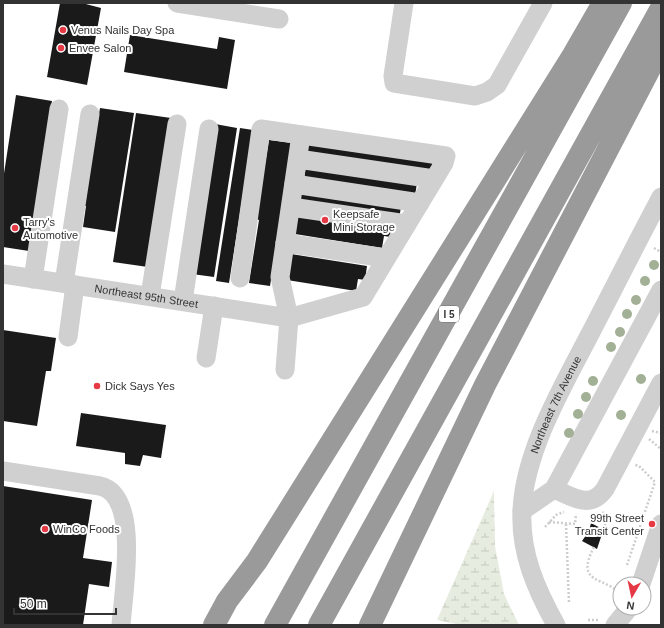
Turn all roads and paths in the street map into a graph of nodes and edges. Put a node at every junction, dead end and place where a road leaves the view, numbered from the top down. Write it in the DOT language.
graph roads {
  1 [pos="177,3"];
  2 [pos="404,3"];
  3 [pos="543,3"];
  4 [pos="603,3"];
  5 [pos="621,3"];
  6 [pos="661,8"];
  7 [pos="279,19"];
  8 [pos="661,40"];
  9 [pos="59,109"];
  10 [pos="90,114"];
  11 [pos="177,124"];
  12 [pos="209,129"];
  13 [pos="302,135"];
  14 [pos="298,159"];
  15 [pos="434,179"];
  16 [pos="294,184"];
  17 [pos="661,197"];
  18 [pos="420,203"];
  19 [pos="290,207"];
  20 [pos="656,217"];
  21 [pos="407,224"];
  22 [pos="285,243"];
  23 [pos="654,248"];
  24 [pos="661,252"];
  25 [pos="386,258"];
  26 [pos="3,274"];
  27 [pos="33,278"];
  28 [pos="240,278"];
  29 [pos="70,284"];
  30 [pos="661,290"];
  31 [pos="150,296"];
  32 [pos="183,301"];
  33 [pos="214,306"];
  34 [pos="289,318"];
  35 [pos="68,337"];
  36 [pos="206,358"];
  37 [pos="285,370"];
  38 [pos="661,384"];
  39 [pos="652,430"];
  40 [pos="661,433"];
  41 [pos="648,438"];
  42 [pos="661,448"];
  43 [pos="634,464"];
  44 [pos="3,471"];
  45 [pos="554,489"];
  46 [pos="522,511"];
  47 [pos="576,511"];
  48 [pos="603,511"];
  49 [pos="549,522"];
  50 [pos="566,524"];
  51 [pos="661,524"];
  52 [pos="603,530"];
  53 [pos="594,547"];
  54 [pos="627,565"];
  55 [pos="644,576"];
  56 [pos="612,590"];
  57 [pos="569,603"];
  58 [pos="622,616"];
  59 [pos="121,625"];
  60 [pos="214,625"];
  61 [pos="275,625"];
  62 [pos="319,625"];
  63 [pos="370,625"];
  64 [pos="556,625"];
  65 [pos="615,625"];
  1 -- 7 [label="street"];
  2 -- 3 [label="street"];
  4 -- 60 [label="highway"];
  5 -- 61 [label="highway, I 5"];
  6 -- 62 [label="highway"];
  8 -- 63 [label="highway"];
  9 -- 27 [label="street"];
  10 -- 29 [label="street"];
  11 -- 31 [label="street"];
  12 -- 32 [label="street"];
  13 -- 14 [label="street"];
  13 -- 15 [label="street"];
  13 -- 28 [label="street"];
  14 -- 15 [label="street"];
  14 -- 16 [label="street"];
  15 -- 18 [label="street"];
  16 -- 18 [label="street"];
  16 -- 19 [label="street"];
  17 -- 20 [label="street, Northeast 7th Avenue"];
  18 -- 21 [label="street"];
  19 -- 21 [label="street"];
  19 -- 22 [label="street"];
  20 -- 46 [label="street, Northeast 7th Avenue"];
  21 -- 25 [label="street"];
  22 -- 25 [label="street"];
  22 -- 34 [label="street"];
  23 -- 24 [label="path"];
  25 -- 34 [label="street"];
  26 -- 27 [label="street, Northeast 95th Street"];
  27 -- 29 [label="street, Northeast 95th Street"];
  29 -- 31 [label="street, Northeast 95th Street"];
  29 -- 35 [label="street"];
  30 -- 45 [label="street"];
  31 -- 32 [label="street, Northeast 95th Street"];
  32 -- 33 [label="street, Northeast 95th Street"];
  33 -- 34 [label="street, Northeast 95th Street"];
  33 -- 36 [label="street"];
  34 -- 37 [label="street"];
  38 -- 45 [label="street"];
  39 -- 40 [label="path"];
  41 -- 42 [label="path"];
  43 -- 54 [label="path"];
  44 -- 59 [label="street"];
  45 -- 46 [label="street"];
  46 -- 64 [label="street, Northeast 7th Avenue"];
  47 -- 50 [label="path"];
  48 -- 52 [label="path"];
  49 -- 50 [label="path"];
  50 -- 57 [label="path"];
  51 -- 55 [label="street"];
  53 -- 56 [label="path"];
  58 -- 65 [label="street"];
}
